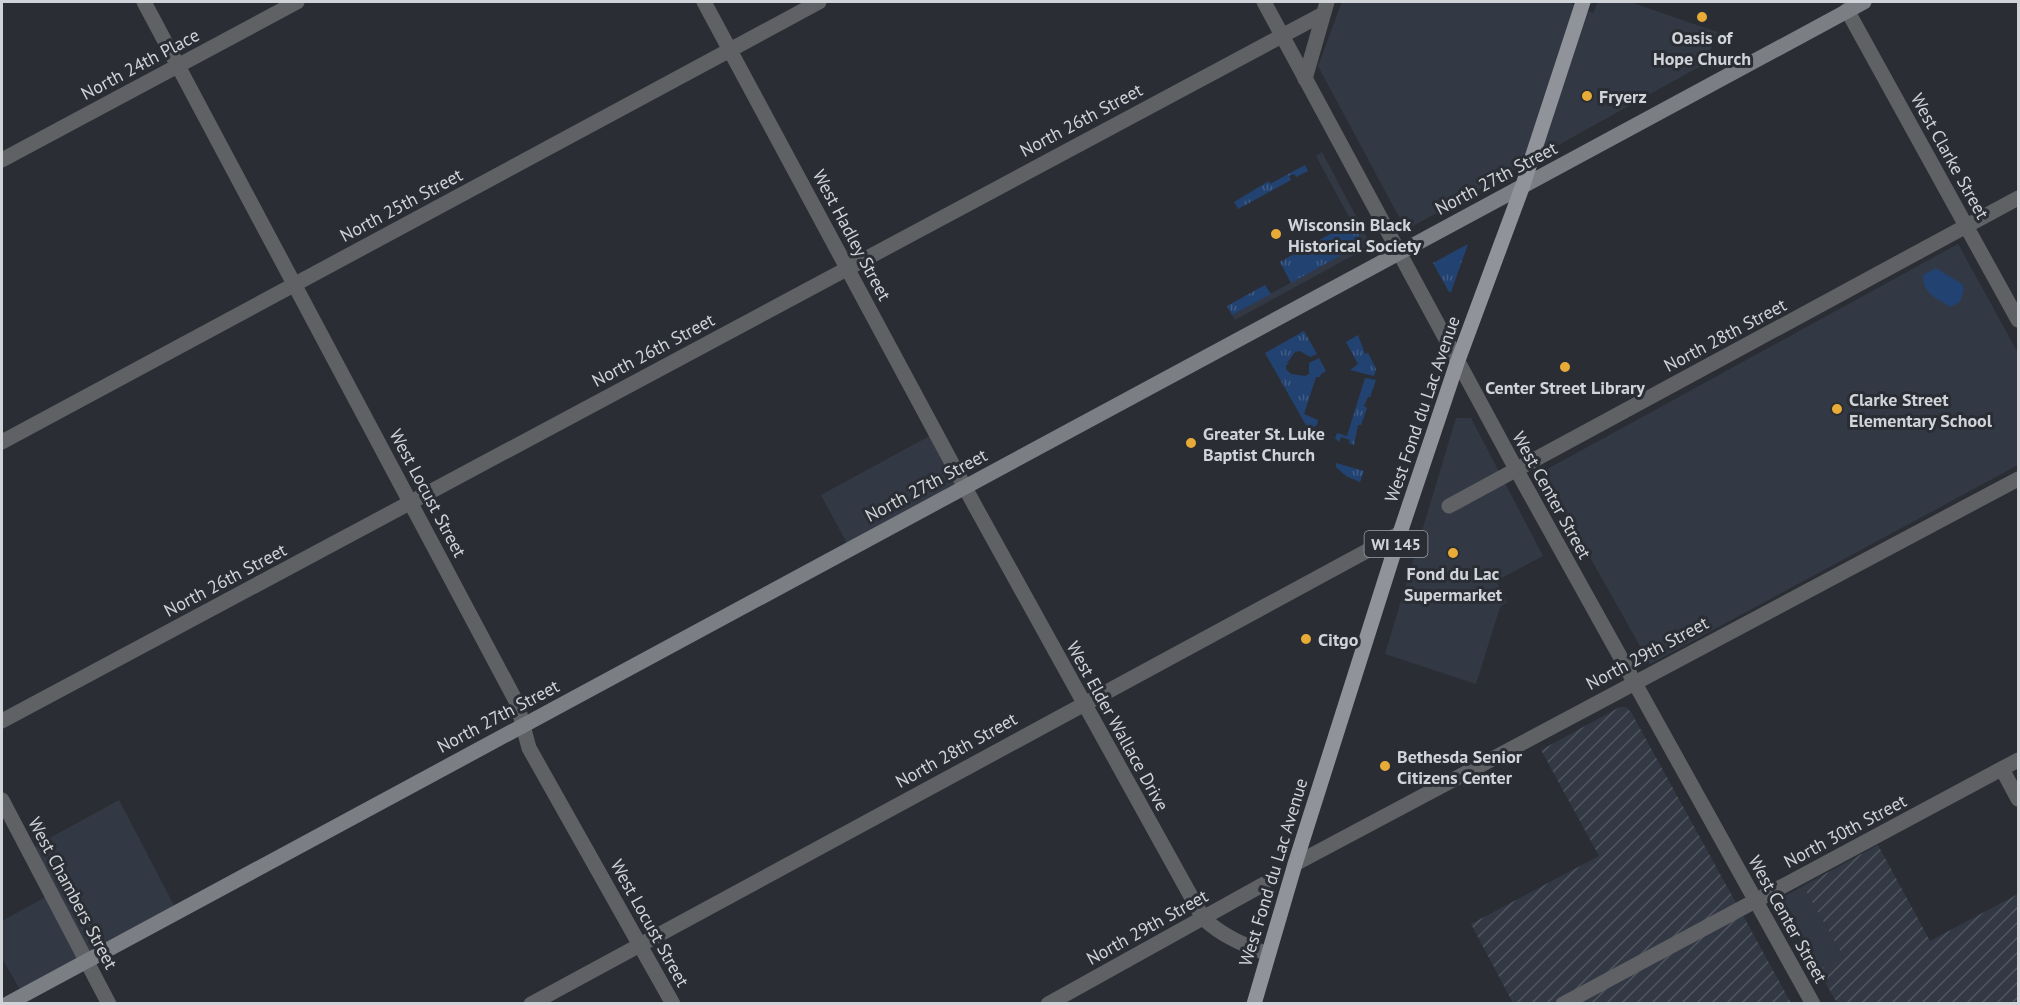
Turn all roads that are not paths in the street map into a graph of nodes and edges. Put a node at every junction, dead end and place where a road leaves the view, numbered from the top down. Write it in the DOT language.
graph roads {
  1 [pos="144,2"];
  2 [pos="297,2"];
  3 [pos="704,2"];
  4 [pos="819,2"];
  5 [pos="1264,2"];
  6 [pos="1583,2"];
  7 [pos="1864,2"];
  8 [pos="1325,8"];
  9 [pos="1847,10"];
  10 [pos="1282,35"];
  11 [pos="729,50"];
  12 [pos="177,66"];
  13 [pos="1305,80"];
  14 [pos="2,160"];
  15 [pos="1523,185"];
  16 [pos="2019,198"];
  17 [pos="1967,226"];
  18 [pos="1399,252"];
  19 [pos="848,267"];
  20 [pos="295,285"];
  21 [pos="2019,320"];
  22 [pos="1457,363"];
  23 [pos="2,442"];
  24 [pos="1516,470"];
  25 [pos="2019,479"];
  26 [pos="964,487"];
  27 [pos="410,503"];
  28 [pos="1449,506"];
  29 [pos="1400,533"];
  30 [pos="1634,682"];
  31 [pos="1083,703"];
  32 [pos="2,721"];
  33 [pos="523,725"];
  34 [pos="2019,760"];
  35 [pos="2002,769"];
  36 [pos="2019,799"];
  37 [pos="2,800"];
  38 [pos="1295,864"];
  39 [pos="1264,884"];
  40 [pos="1756,900"];
  41 [pos="1203,918"];
  42 [pos="639,945"];
  43 [pos="1269,954"];
  44 [pos="86,960"];
  45 [pos="7,1004"];
  46 [pos="110,1004"];
  47 [pos="531,1004"];
  48 [pos="673,1004"];
  49 [pos="1048,1004"];
  50 [pos="1254,1004"];
  51 [pos="1563,1004"];
  52 [pos="1813,1004"];
  1 -- 12 [label="street, West Locust Street"];
  2 -- 12 [label="street, North 24th Place"];
  3 -- 11 [label="street, West Hadley Street"];
  4 -- 11 [label="street, North 25th Street"];
  5 -- 10 [label="street, West Center Street"];
  6 -- 15 [label="main road, West Fond du Lac Avenue / WI 145"];
  7 -- 9 [label="main road, North 27th Street"];
  8 -- 10 [label="street, North 26th Street"];
  8 -- 13 [label="street"];
  9 -- 15 [label="main road, North 27th Street"];
  9 -- 17 [label="street, West Clarke Street"];
  10 -- 13 [label="street, West Center Street"];
  10 -- 19 [label="street, North 26th Street"];
  11 -- 19 [label="street, West Hadley Street"];
  11 -- 20 [label="street, North 25th Street"];
  12 -- 14 [label="street, North 24th Place"];
  12 -- 20 [label="street, West Locust Street"];
  13 -- 18 [label="street, West Center Street"];
  15 -- 18 [label="main road, North 27th Street"];
  15 -- 22 [label="main road, West Fond du Lac Avenue / WI 145"];
  16 -- 17 [label="street, North 28th Street"];
  17 -- 21 [label="street, West Clarke Street"];
  17 -- 24 [label="street, North 28th Street"];
  18 -- 22 [label="street, West Center Street"];
  18 -- 26 [label="main road, North 27th Street"];
  19 -- 26 [label="street, West Hadley Street"];
  19 -- 27 [label="street, North 26th Street"];
  20 -- 23 [label="street, North 25th Street"];
  20 -- 27 [label="street, West Locust Street"];
  22 -- 24 [label="street, West Center Street"];
  22 -- 29 [label="main road, West Fond du Lac Avenue / WI 145"];
  24 -- 28 [label="street, North 28th Street"];
  24 -- 30 [label="street, West Center Street"];
  25 -- 30 [label="street, North 29th Street"];
  26 -- 31 [label="street, West Elder Wallace Drive"];
  26 -- 33 [label="main road, North 27th Street"];
  27 -- 32 [label="street, North 26th Street"];
  27 -- 33 [label="street, West Locust Street"];
  29 -- 31 [label="street, North 28th Street"];
  29 -- 38 [label="main road, West Fond du Lac Avenue / WI 145"];
  30 -- 38 [label="street, North 29th Street"];
  30 -- 40 [label="street, West Center Street"];
  31 -- 41 [label="street, West Elder Wallace Drive"];
  31 -- 42 [label="street, North 28th Street"];
  33 -- 42 [label="street, West Locust Street"];
  33 -- 44 [label="main road, North 27th Street"];
  34 -- 35 [label="street, North 30th Street"];
  35 -- 36 [label="street"];
  35 -- 40 [label="street, North 30th Street"];
  37 -- 44 [label="street, West Chambers Street"];
  38 -- 43 [label="main road, West Fond du Lac Avenue / WI 145"];
  39 -- 41 [label="street, North 29th Street"];
  40 -- 51 [label="street, North 30th Street"];
  40 -- 52 [label="street, West Center Street"];
  41 -- 43 [label="street, West Elder Wallace Drive"];
  41 -- 49 [label="street, North 29th Street"];
  42 -- 47 [label="street, North 28th Street"];
  42 -- 48 [label="street, West Locust Street"];
  43 -- 50 [label="main road, West Fond du Lac Avenue / WI 145"];
  44 -- 45 [label="main road, North 27th Street"];
  44 -- 46 [label="street, West Chambers Street"];
}
